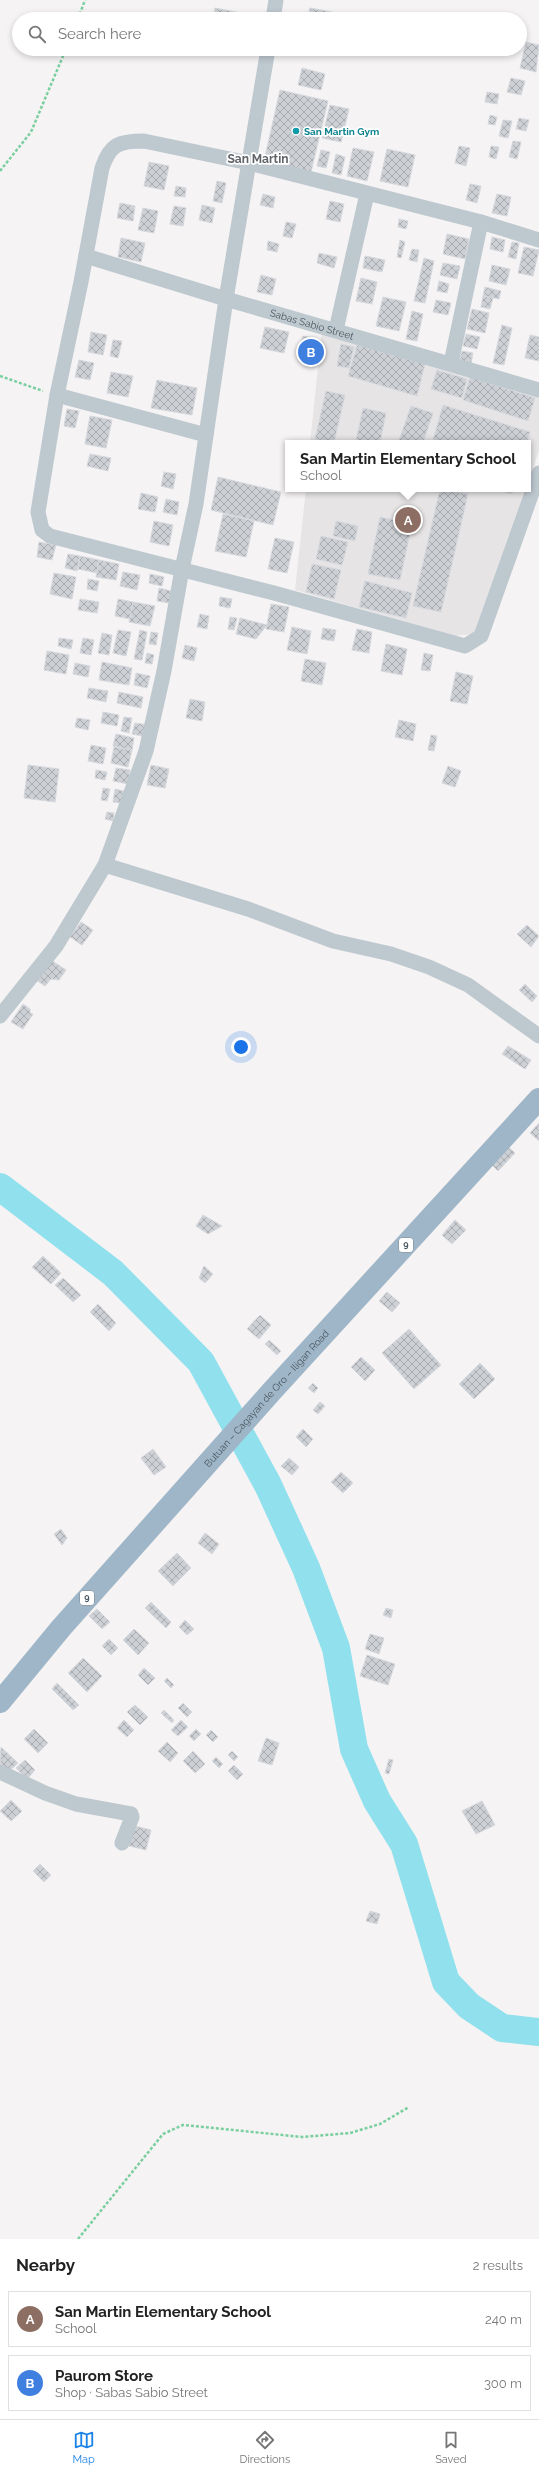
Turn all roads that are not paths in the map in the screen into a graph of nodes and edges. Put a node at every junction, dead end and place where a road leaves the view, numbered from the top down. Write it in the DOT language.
graph roads {
  1 [pos="276,0"];
  2 [pos="274,12"];
  3 [pos="267,56"];
  4 [pos="249,163"];
  5 [pos="367,194"];
  6 [pos="481,222"];
  7 [pos="539,240"];
  8 [pos="86,256"];
  9 [pos="226,299"];
  10 [pos="336,330"];
  11 [pos="450,363"];
  12 [pos="539,390"];
  13 [pos="56,395"];
  14 [pos="206,435"];
  15 [pos="539,473"];
  16 [pos="182,569"];
  17 [pos="105,865"];
  18 [pos="0,1016"];
  19 [pos="539,1036"];
  20 [pos="539,1099"];
  21 [pos="0,1702"];
  22 [pos="0,1772"];
  23 [pos="122,1843"];
  1 -- 2 [label="street"];
  3 -- 4 [label="street"];
  4 -- 5 [label="street"];
  4 -- 8 [label="street"];
  4 -- 9 [label="street"];
  5 -- 6 [label="street"];
  5 -- 10 [label="street"];
  6 -- 7 [label="street"];
  6 -- 11 [label="street"];
  8 -- 9 [label="street, Sabas Sabio Street"];
  8 -- 13 [label="street"];
  9 -- 10 [label="street, Sabas Sabio Street"];
  9 -- 14 [label="street"];
  10 -- 11 [label="street, Sabas Sabio Street"];
  11 -- 12 [label="street, Sabas Sabio Street"];
  13 -- 14 [label="street"];
  13 -- 16 [label="street"];
  14 -- 16 [label="street"];
  15 -- 16 [label="street"];
  16 -- 17 [label="street"];
  17 -- 18 [label="street"];
  17 -- 19 [label="street"];
  20 -- 21 [label="highway, Butuan – Cagayan de Oro – Iligan Road / 9"];
  22 -- 23 [label="street"];
}
